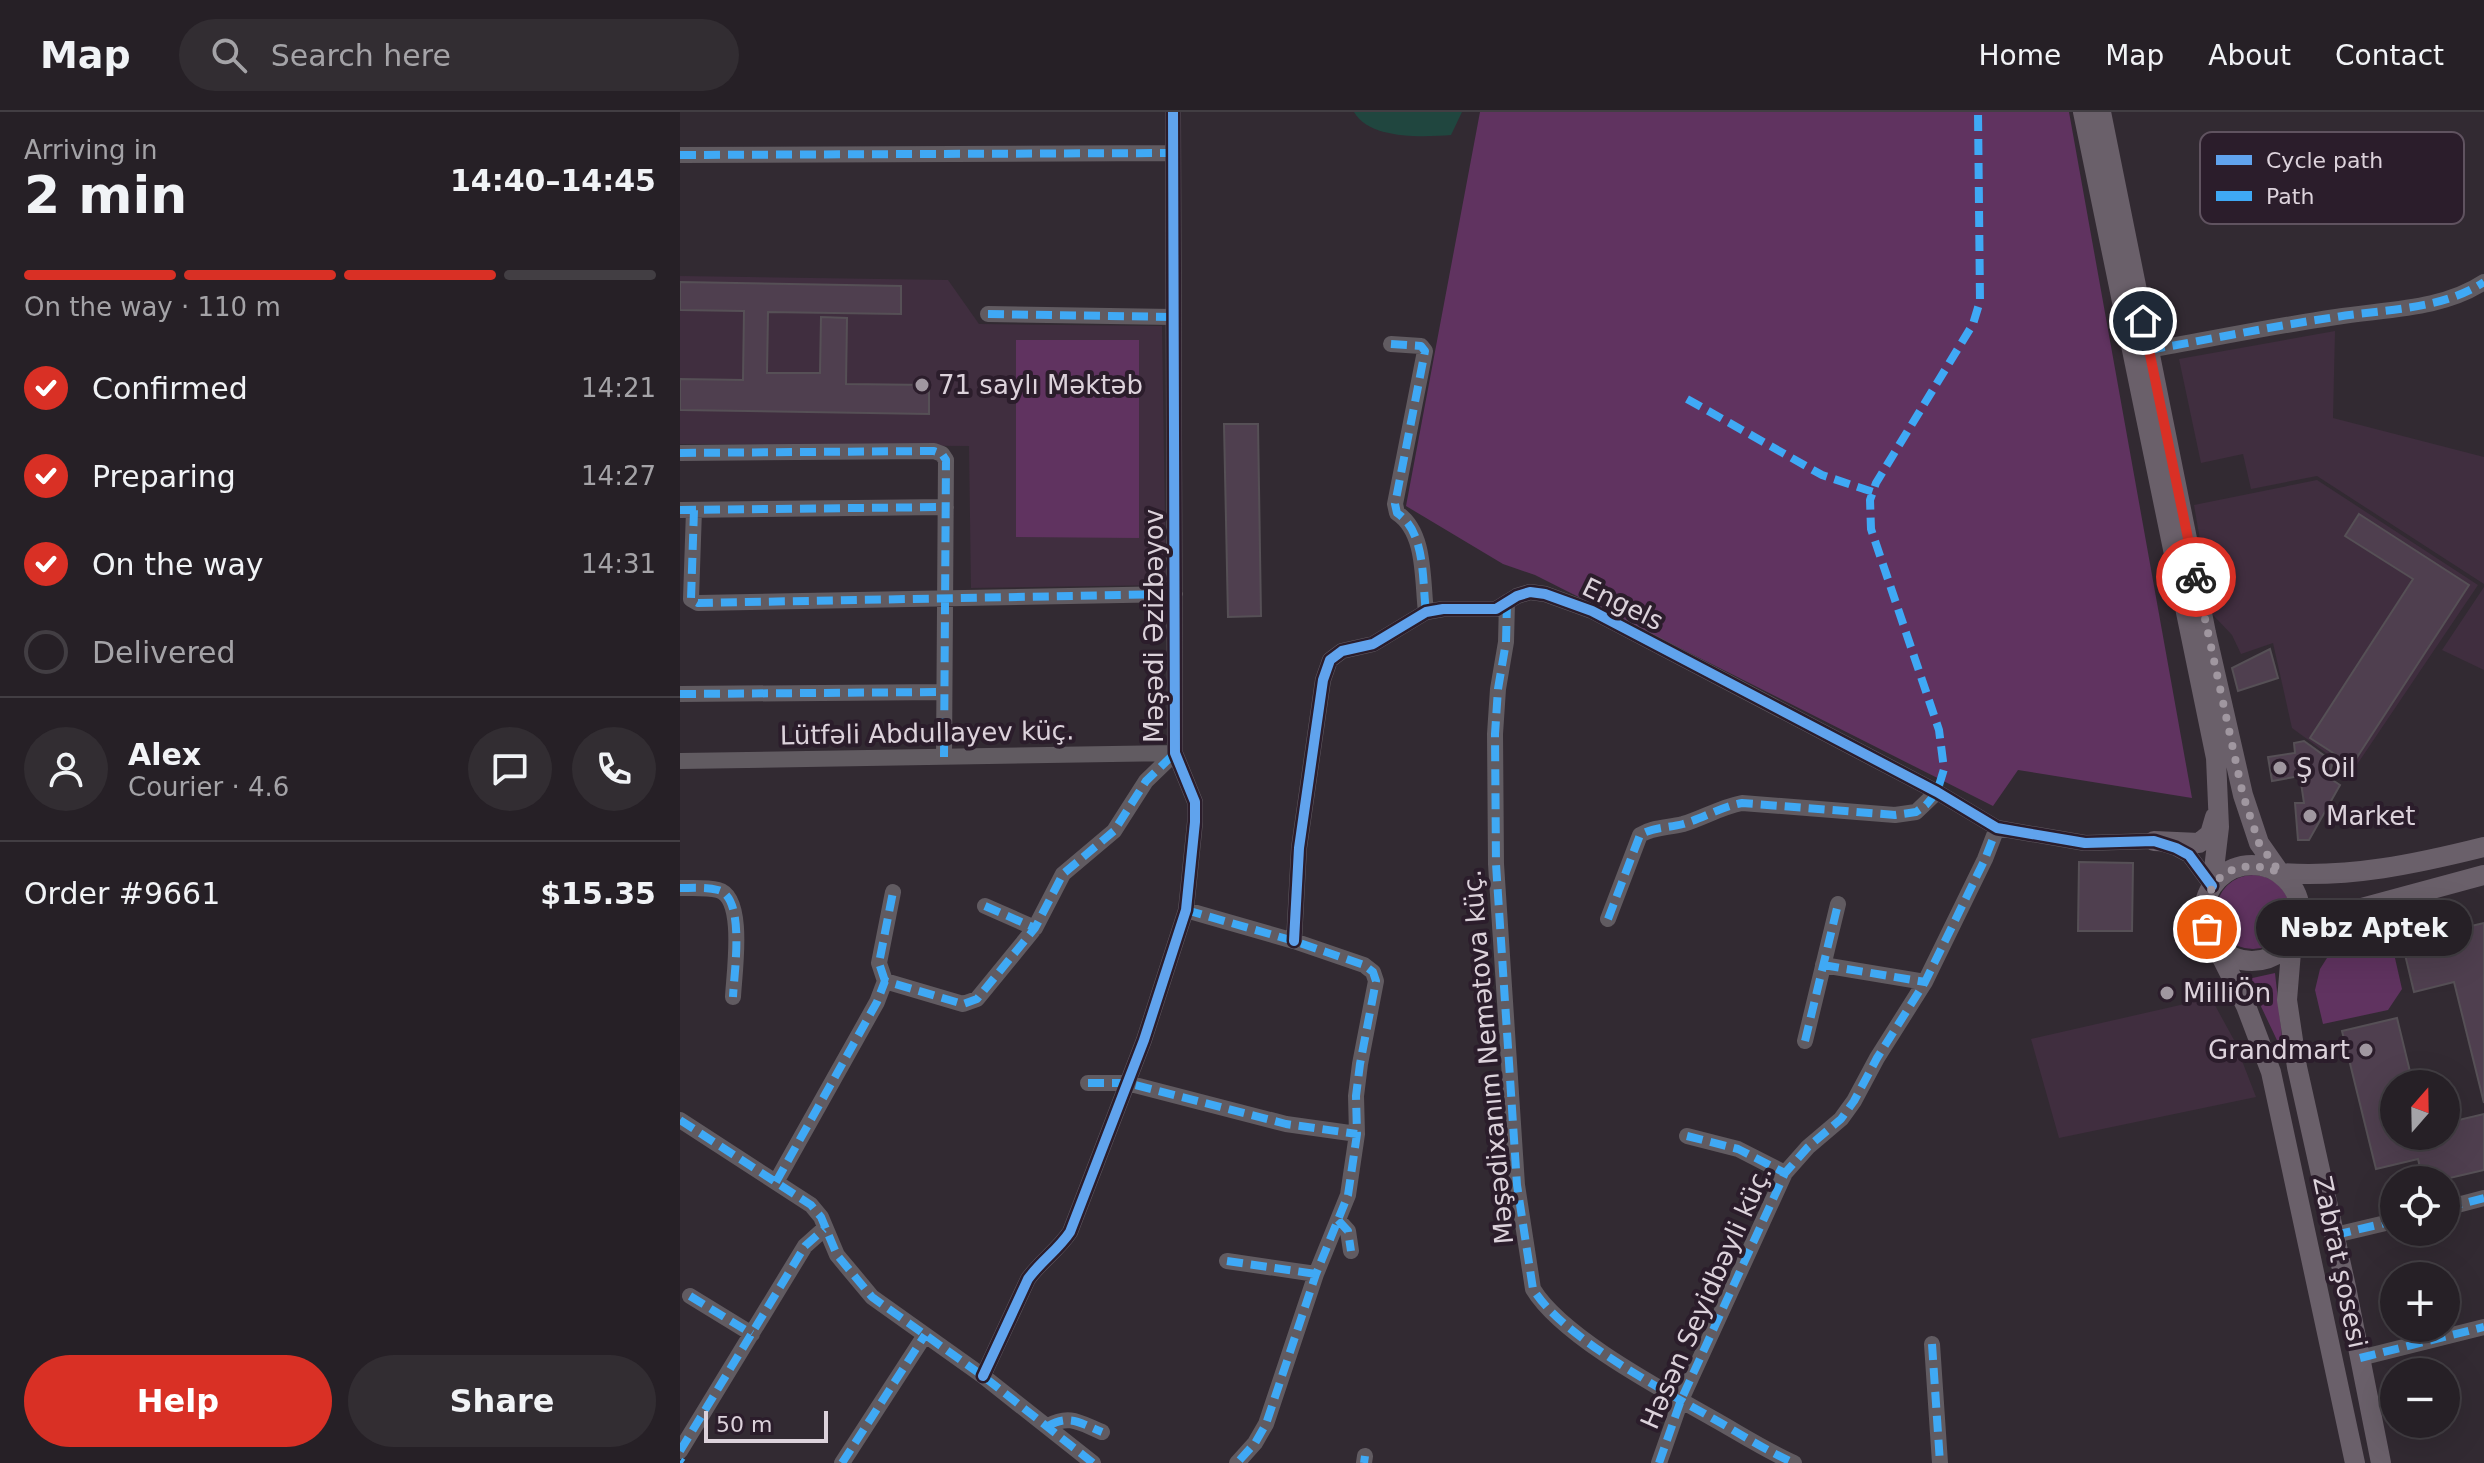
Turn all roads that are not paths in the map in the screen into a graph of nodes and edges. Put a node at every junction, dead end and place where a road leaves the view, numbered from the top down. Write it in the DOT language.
graph roads {
  1 [pos="1173,112"];
  2 [pos="2083,112"];
  3 [pos="2101,112"];
  4 [pos="1172,153"];
  5 [pos="680,155"];
  6 [pos="2484,282"];
  7 [pos="988,314"];
  8 [pos="1172,317"];
  9 [pos="1391,344"];
  10 [pos="2149,350"];
  11 [pos="680,453"];
  12 [pos="946,507"];
  13 [pos="687,510"];
  14 [pos="1175,594"];
  15 [pos="945,597"];
  16 [pos="1507,602"];
  17 [pos="1426,612"];
  18 [pos="943,692"];
  19 [pos="680,694"];
  20 [pos="1175,753"];
  21 [pos="944,757"];
  22 [pos="680,761"];
  23 [pos="1937,792"];
  24 [pos="2220,801"];
  25 [pos="1997,828"];
  26 [pos="2154,841"];
  27 [pos="2484,847"];
  28 [pos="2280,873"];
  29 [pos="2484,875"];
  30 [pos="2212,886"];
  31 [pos="680,888"];
  32 [pos="893,892"];
  33 [pos="1838,904"];
  34 [pos="985,906"];
  35 [pos="1186,910"];
  36 [pos="1608,919"];
  37 [pos="1035,928"];
  38 [pos="2292,940"];
  39 [pos="1294,941"];
  40 [pos="2214,942"];
  41 [pos="1823,965"];
  42 [pos="885,981"];
  43 [pos="1925,982"];
  44 [pos="733,997"];
  45 [pos="1805,1041"];
  46 [pos="1088,1083"];
  47 [pos="1127,1083"];
  48 [pos="680,1120"];
  49 [pos="1357,1134"];
  50 [pos="1687,1136"];
  51 [pos="1785,1173"];
  52 [pos="776,1182"];
  53 [pos="2484,1198"];
  54 [pos="2460,1204"];
  55 [pos="1338,1220"];
  56 [pos="2380,1224"];
  57 [pos="824,1229"];
  58 [pos="2335,1235"];
  59 [pos="1351,1251"];
  60 [pos="1227,1261"];
  61 [pos="1316,1274"];
  62 [pos="690,1296"];
  63 [pos="2484,1327"];
  64 [pos="752,1334"];
  65 [pos="925,1335"];
  66 [pos="1932,1344"];
  67 [pos="2360,1358"];
  68 [pos="983,1376"];
  69 [pos="1681,1400"];
  70 [pos="1048,1426"];
  71 [pos="1102,1432"];
  72 [pos="680,1451"];
  73 [pos="842,1463"];
  74 [pos="1093,1463"];
  75 [pos="1237,1463"];
  76 [pos="1659,1463"];
  77 [pos="1794,1463"];
  78 [pos="1940,1463"];
  79 [pos="2355,1463"];
  80 [pos="2381,1463"];
  1 -- 4 [label="street, Məşədi Əzizbəyov"];
  2 -- 24 [label="main road"];
  3 -- 10 [label="main road"];
  4 -- 5 [label="street"];
  4 -- 8 [label="street, Məşədi Əzizbəyov"];
  6 -- 10 [label="street"];
  7 -- 8 [label="street"];
  8 -- 14 [label="street, Məşədi Əzizbəyov"];
  9 -- 17 [label="street"];
  10 -- 28 [label="main road"];
  11 -- 12 [label="street"];
  12 -- 13 [label="street"];
  12 -- 15 [label="street"];
  13 -- 15 [label="street"];
  14 -- 15 [label="street"];
  14 -- 20 [label="street, Məşədi Əzizbəyov"];
  15 -- 18 [label="street"];
  16 -- 17 [label="street, Engels"];
  16 -- 23 [label="street, Engels"];
  16 -- 69 [label="street, Məşədixanım Nemətova küç."];
  17 -- 39 [label="street, Engels"];
  18 -- 19 [label="street"];
  18 -- 21 [label="street"];
  20 -- 21 [label="street, Lütfəli Abdullayev küç."];
  20 -- 35 [label="street, Məşədi Əzizbəyov"];
  20 -- 37 [label="street"];
  21 -- 22 [label="street, Lütfəli Abdullayev küç."];
  23 -- 25 [label="street, Engels"];
  23 -- 36 [label="street"];
  24 -- 26 [label="main road"];
  24 -- 30 [label="main road"];
  25 -- 26 [label="street, Engels"];
  25 -- 43 [label="street, Həsən Seyidbəyli küç."];
  26 -- 30 [label="street"];
  27 -- 28 [label="main road"];
  28 -- 30 [label="main road"];
  28 -- 38 [label="main road"];
  29 -- 38 [label="main road"];
  30 -- 40 [label="main road"];
  31 -- 44 [label="street"];
  32 -- 42 [label="street"];
  33 -- 41 [label="street"];
  34 -- 37 [label="street"];
  35 -- 39 [label="street"];
  35 -- 47 [label="street, Məşədi Əzizbəyov"];
  37 -- 42 [label="street"];
  38 -- 40 [label="main road"];
  38 -- 58 [label="main road, Zabrat şosesi"];
  39 -- 49 [label="street"];
  40 -- 79 [label="main road, Zabrat şosesi"];
  41 -- 43 [label="street"];
  41 -- 45 [label="street"];
  42 -- 52 [label="street"];
  43 -- 51 [label="street, Həsən Seyidbəyli küç."];
  46 -- 47 [label="street"];
  47 -- 49 [label="street"];
  47 -- 68 [label="street, Məşədi Əzizbəyov"];
  48 -- 52 [label="street"];
  49 -- 55 [label="street"];
  50 -- 51 [label="street"];
  51 -- 69 [label="street, Həsən Seyidbəyli küç."];
  52 -- 57 [label="street"];
  53 -- 54 [label="street"];
  55 -- 59 [label="street"];
  55 -- 61 [label="street"];
  56 -- 58 [label="street"];
  57 -- 64 [label="street"];
  57 -- 65 [label="street"];
  58 -- 67 [label="main road, Zabrat şosesi"];
  60 -- 61 [label="street"];
  61 -- 75 [label="street"];
  62 -- 64 [label="street"];
  63 -- 67 [label="street"];
  64 -- 72 [label="street"];
  65 -- 68 [label="street"];
  65 -- 73 [label="street"];
  66 -- 78 [label="street"];
  67 -- 80 [label="main road, Zabrat şosesi"];
  68 -- 70 [label="street"];
  69 -- 76 [label="street, Həsən Seyidbəyli küç."];
  69 -- 77 [label="street, Məşədixanım Nemətova küç."];
  70 -- 71 [label="street"];
  70 -- 74 [label="street"];
}
